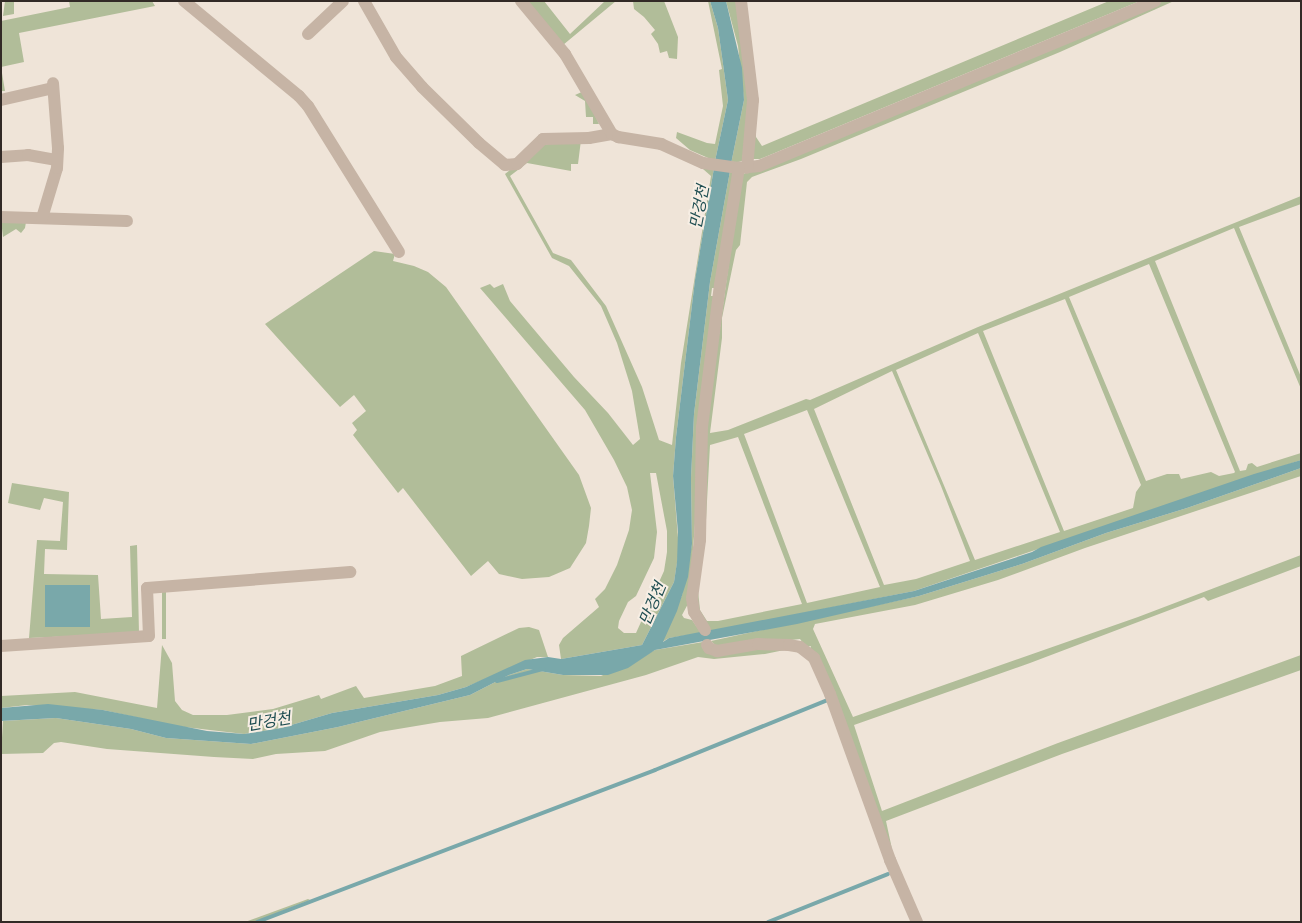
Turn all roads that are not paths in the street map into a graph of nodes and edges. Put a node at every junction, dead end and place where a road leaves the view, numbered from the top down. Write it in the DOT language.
graph roads {
  1 [pos="184,1"];
  2 [pos="343,1"];
  3 [pos="364,1"];
  4 [pos="521,1"];
  5 [pos="741,1"];
  6 [pos="1155,1"];
  7 [pos="308,34"];
  8 [pos="1,100"];
  9 [pos="612,134"];
  10 [pos="1,157"];
  11 [pos="56,160"];
  12 [pos="739,168"];
  13 [pos="1,217"];
  14 [pos="42,218"];
  15 [pos="127,221"];
  16 [pos="399,252"];
  17 [pos="350,572"];
  18 [pos="705,630"];
  19 [pos="707,645"];
  20 [pos="1,646"];
  21 [pos="917,922"];
  1 -- 16 [label="street"];
  2 -- 7 [label="street"];
  3 -- 9 [label="street"];
  4 -- 9 [label="street"];
  5 -- 12 [label="street"];
  6 -- 12 [label="street"];
  8 -- 11 [label="street"];
  9 -- 12 [label="street"];
  10 -- 11 [label="street"];
  11 -- 14 [label="street"];
  12 -- 18 [label="street"];
  13 -- 14 [label="street"];
  14 -- 15 [label="street"];
  17 -- 20 [label="street"];
  19 -- 21 [label="street"];
}
